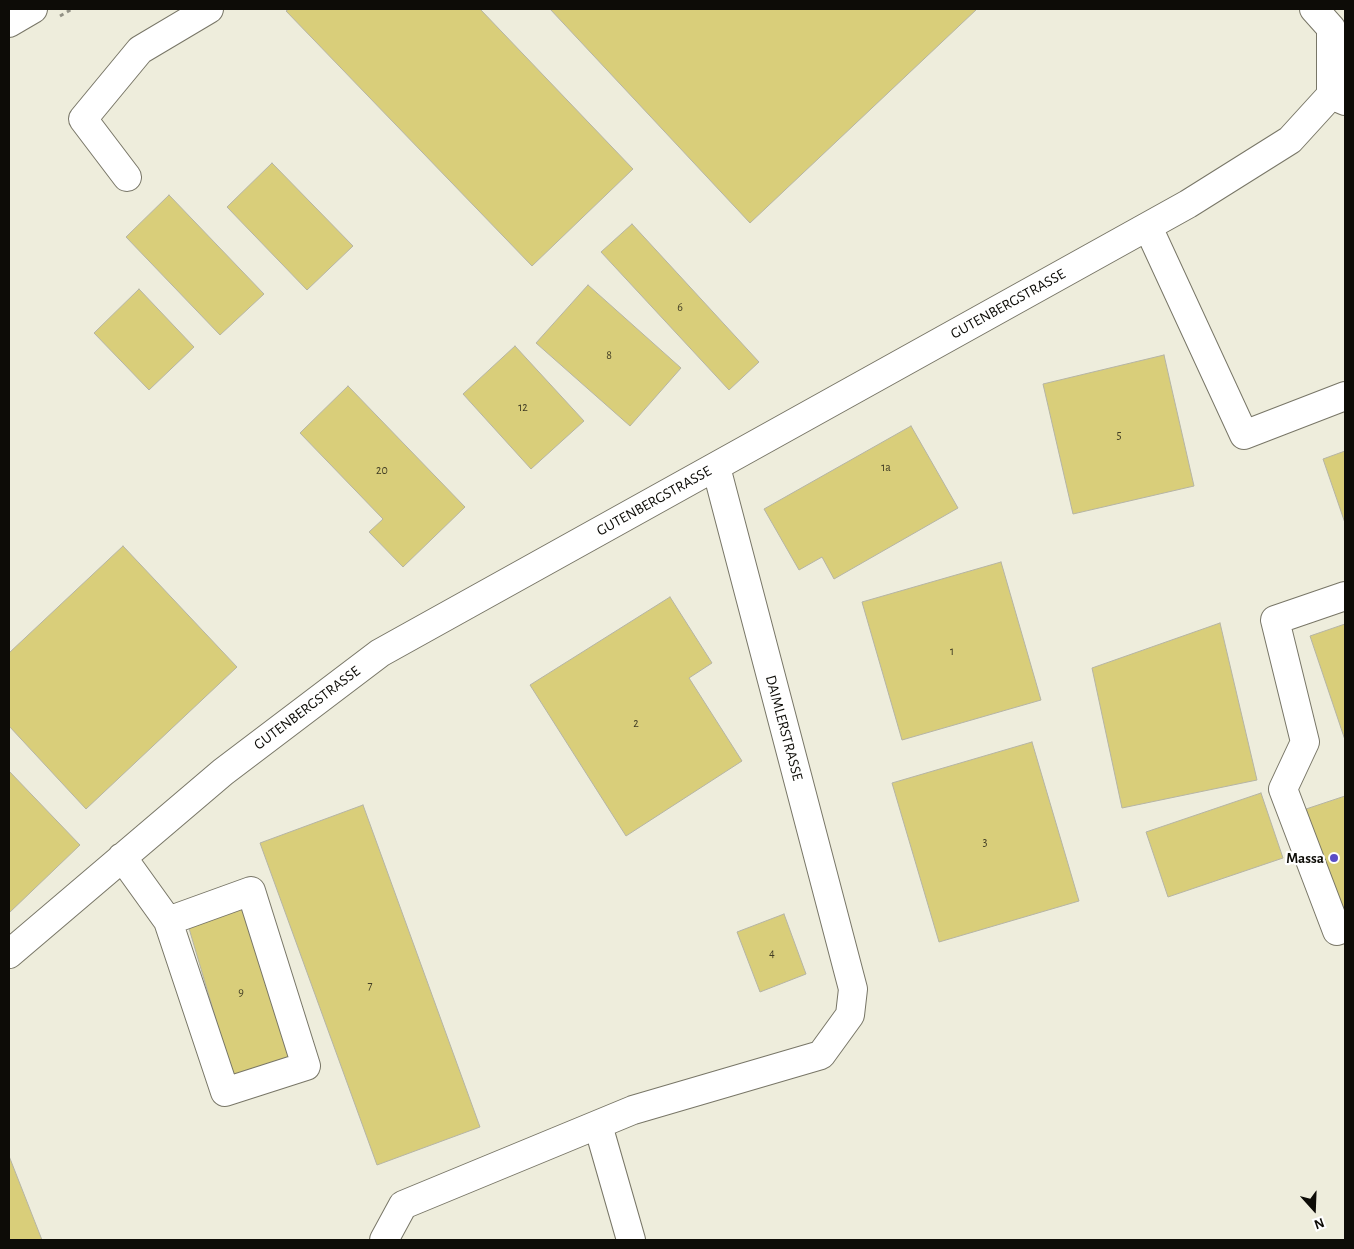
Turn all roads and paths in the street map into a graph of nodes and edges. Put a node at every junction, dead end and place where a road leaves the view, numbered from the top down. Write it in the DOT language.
graph roads {
  1 [pos="33,9"];
  2 [pos="209,9"];
  3 [pos="1314,9"];
  4 [pos="9,23"];
  5 [pos="1338,98"];
  6 [pos="127,177"];
  7 [pos="1148,227"];
  8 [pos="1345,396"];
  9 [pos="716,467"];
  10 [pos="1345,596"];
  11 [pos="122,857"];
  12 [pos="168,921"];
  13 [pos="1345,928"];
  14 [pos="9,954"];
  15 [pos="598,1125"];
  16 [pos="384,1240"];
  17 [pos="631,1240"];
  1 -- 4 [label="street"];
  2 -- 6 [label="street"];
  3 -- 5 [label="street"];
  5 -- 7 [label="street, GUTENBERGSTRASSE"];
  7 -- 8 [label="street"];
  7 -- 9 [label="street, GUTENBERGSTRASSE"];
  9 -- 11 [label="street, GUTENBERGSTRASSE"];
  9 -- 15 [label="street, DAIMLERSTRASSE"];
  10 -- 13 [label="street"];
  11 -- 12 [label="street"];
  11 -- 14 [label="street, GUTENBERGSTRASSE"];
  12 -- 12 [label="street"];
  15 -- 16 [label="street"];
  15 -- 17 [label="street"];
}
